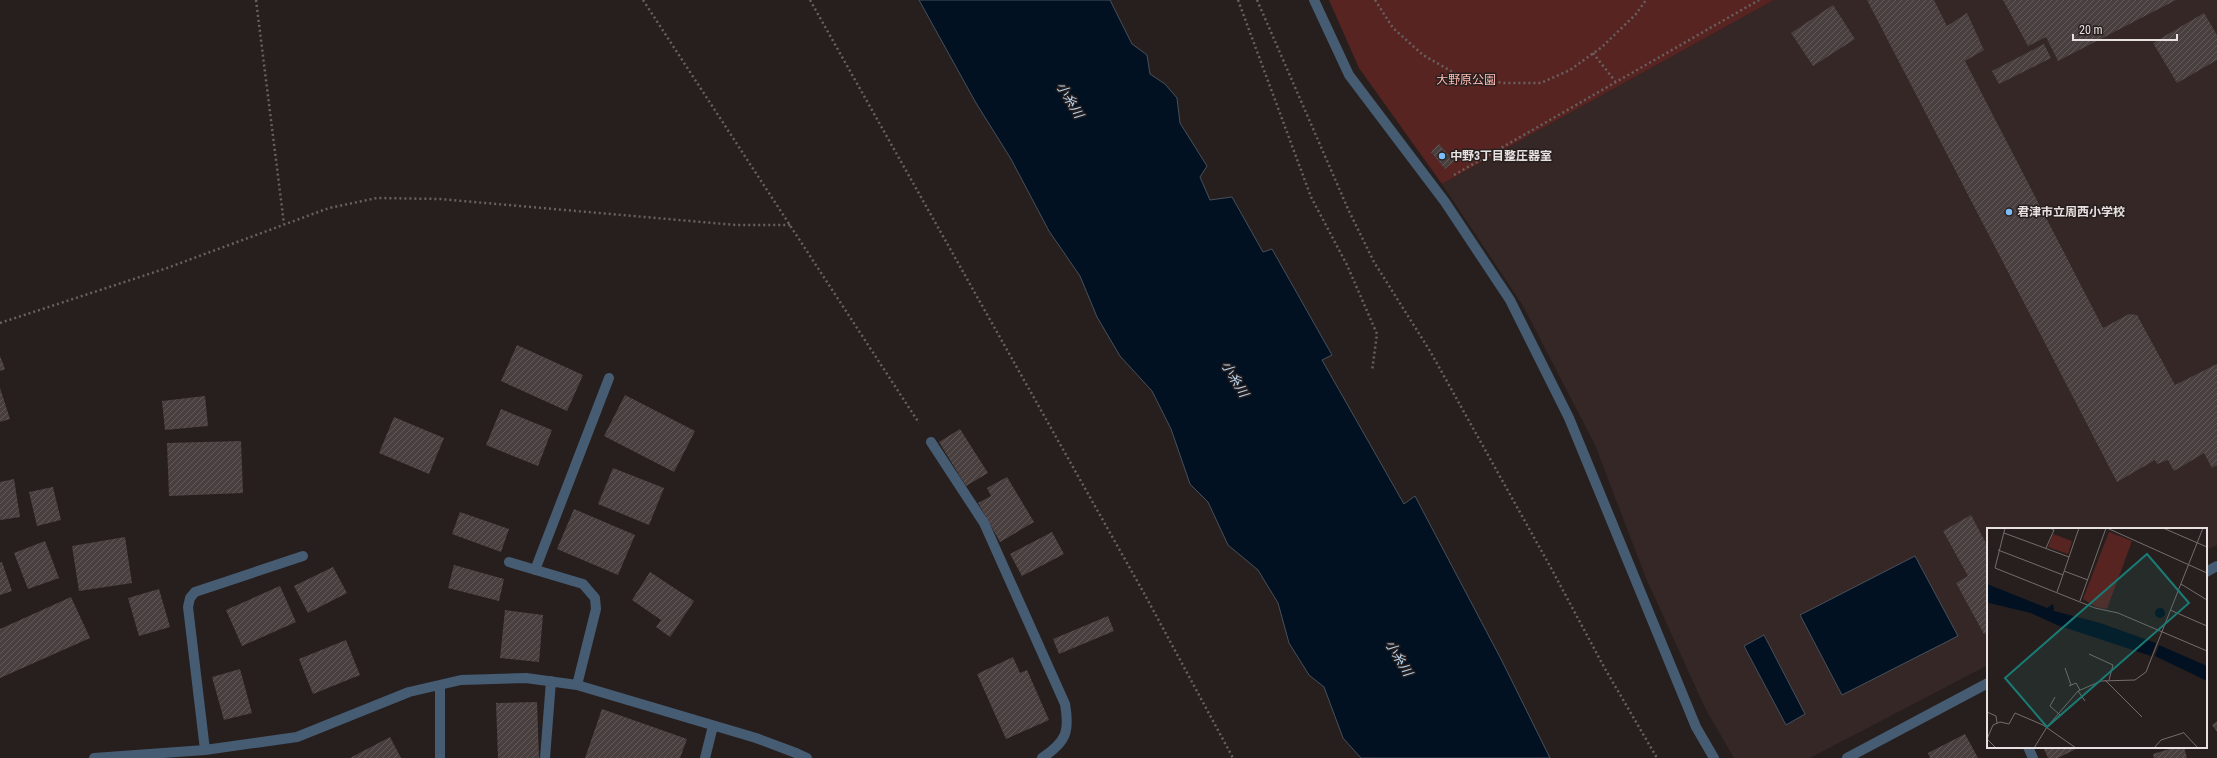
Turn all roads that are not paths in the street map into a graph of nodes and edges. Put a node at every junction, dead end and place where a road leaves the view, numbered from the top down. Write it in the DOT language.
graph roads {
  1 [pos="1314,0"];
  2 [pos="609,378"];
  3 [pos="931,442"];
  4 [pos="303,556"];
  5 [pos="509,562"];
  6 [pos="2217,566"];
  7 [pos="534,570"];
  8 [pos="2207,571"];
  9 [pos="551,681"];
  10 [pos="1987,684"];
  11 [pos="440,685"];
  12 [pos="577,685"];
  13 [pos="713,726"];
  14 [pos="2029,748"];
  15 [pos="205,750"];
  16 [pos="94,758"];
  17 [pos="440,758"];
  18 [pos="545,758"];
  19 [pos="705,758"];
  20 [pos="807,758"];
  21 [pos="1042,758"];
  22 [pos="1714,758"];
  23 [pos="1848,758"];
  24 [pos="2034,758"];
  1 -- 22 [label="street"];
  2 -- 7 [label="street"];
  3 -- 21 [label="street"];
  4 -- 15 [label="street"];
  5 -- 7 [label="street"];
  6 -- 8 [label="street"];
  7 -- 12 [label="street"];
  9 -- 11 [label="street"];
  9 -- 12 [label="street"];
  9 -- 18 [label="street"];
  10 -- 23 [label="street"];
  11 -- 15 [label="street"];
  11 -- 17 [label="street"];
  12 -- 13 [label="street"];
  13 -- 19 [label="street"];
  13 -- 20 [label="street"];
  14 -- 24 [label="street"];
  15 -- 16 [label="street"];
}
